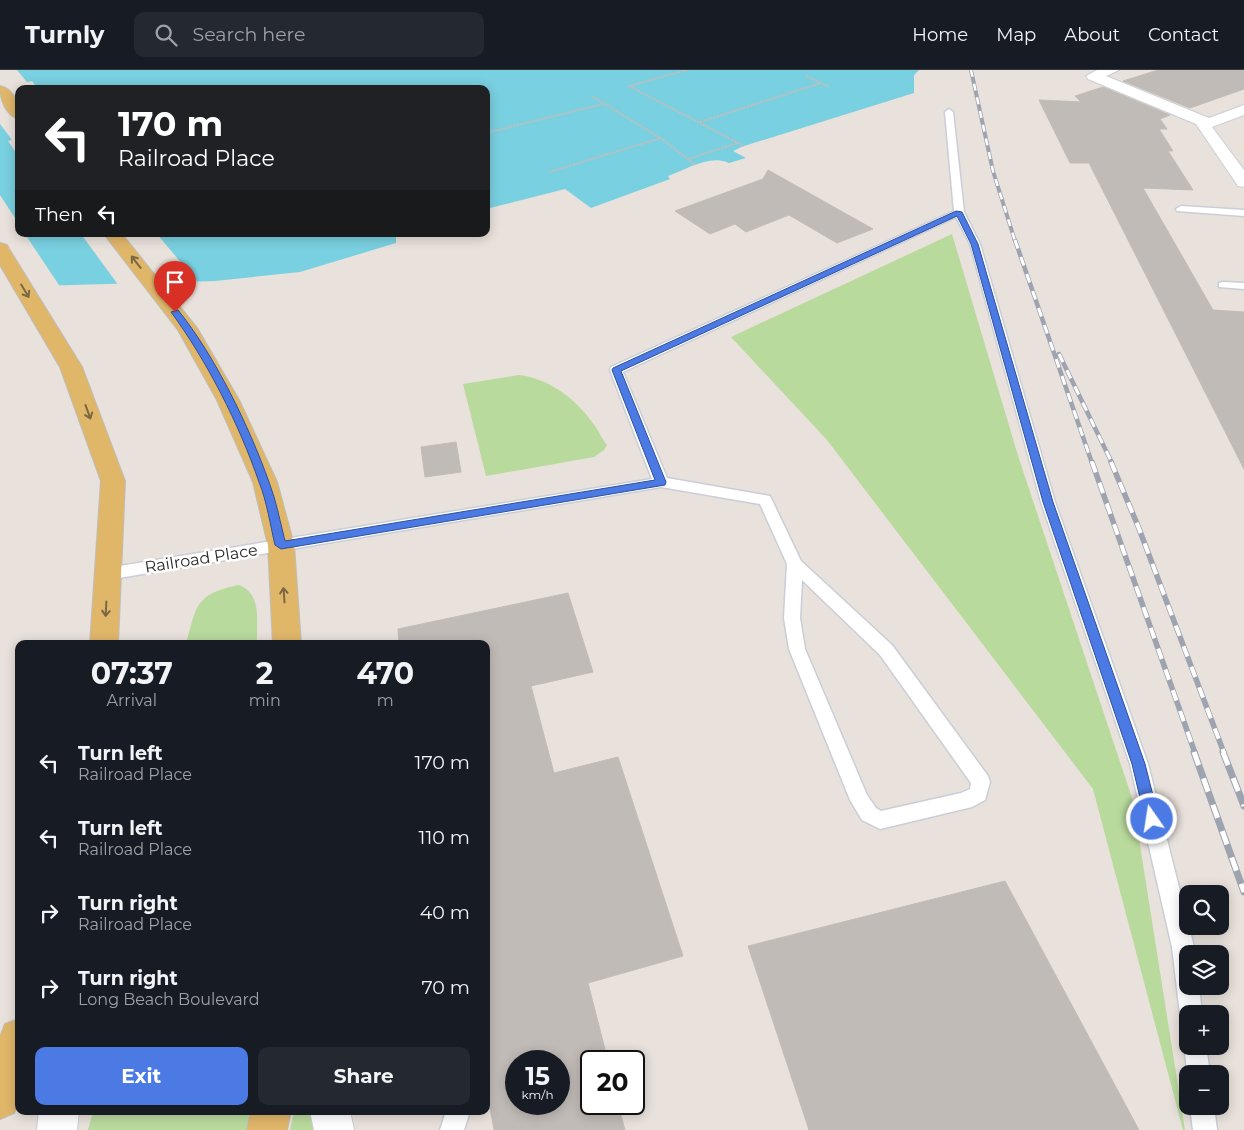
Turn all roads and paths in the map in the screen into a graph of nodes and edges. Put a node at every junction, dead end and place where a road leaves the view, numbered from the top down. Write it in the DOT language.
graph roads {
  1 [pos="687,70"];
  2 [pos="1112,70"];
  3 [pos="806,76"];
  4 [pos="821,83"];
  5 [pos="830,88"];
  6 [pos="0,90"];
  7 [pos="592,96"];
  8 [pos="603,104"];
  9 [pos="15,109"];
  10 [pos="1244,110"];
  11 [pos="949,112"];
  12 [pos="699,122"];
  13 [pos="1208,123"];
  14 [pos="490,133"];
  15 [pos="661,138"];
  16 [pos="738,143"];
  17 [pos="744,146"];
  18 [pos="688,159"];
  19 [pos="696,165"];
  20 [pos="549,172"];
  21 [pos="1244,182"];
  22 [pos="1181,209"];
  23 [pos="959,212"];
  24 [pos="1244,212"];
  25 [pos="116,237"];
  26 [pos="0,249"];
  27 [pos="1224,285"];
  28 [pos="1244,286"];
  29 [pos="661,482"];
  30 [pos="281,545"];
  31 [pos="795,564"];
  32 [pos="107,574"];
  33 [pos="104,640"];
  34 [pos="287,640"];
  35 [pos="1190,1005"];
  36 [pos="15,1051"];
  37 [pos="0,1099"];
  38 [pos="59,1115"];
  39 [pos="270,1115"];
  40 [pos="331,1115"];
  41 [pos="457,1115"];
  42 [pos="1203,1115"];
  43 [pos="57,1130"];
  44 [pos="267,1130"];
  45 [pos="334,1130"];
  46 [pos="452,1130"];
  47 [pos="1205,1130"];
  1 -- 12 [label="path"];
  2 -- 13 [label="street"];
  3 -- 4 [label="path"];
  4 -- 5 [label="path"];
  4 -- 12 [label="path"];
  6 -- 9 [label="main road"];
  7 -- 8 [label="path"];
  8 -- 14 [label="path"];
  8 -- 15 [label="path"];
  10 -- 13 [label="street"];
  11 -- 23 [label="lane"];
  12 -- 16 [label="path"];
  13 -- 21 [label="street"];
  15 -- 18 [label="path"];
  15 -- 20 [label="path"];
  16 -- 17 [label="path"];
  16 -- 18 [label="path"];
  18 -- 19 [label="path"];
  22 -- 24 [label="lane"];
  23 -- 29 [label="lane"];
  23 -- 35 [label="lane"];
  30 -- 25 [label="main road, one-way"];
  26 -- 32 [label="main road, one-way"];
  27 -- 28 [label="lane"];
  29 -- 30 [label="lane, Railroad Place"];
  29 -- 31 [label="lane, Railroad Place"];
  30 -- 32 [label="lane, Railroad Place"];
  34 -- 30 [label="main road, one-way"];
  31 -- 31 [label="lane"];
  32 -- 33 [label="main road, one-way"];
  36 -- 37 [label="main road"];
  38 -- 43 [label="street"];
  39 -- 44 [label="main road"];
  40 -- 45 [label="street"];
  41 -- 46 [label="lane"];
  42 -- 47 [label="lane"];
}
